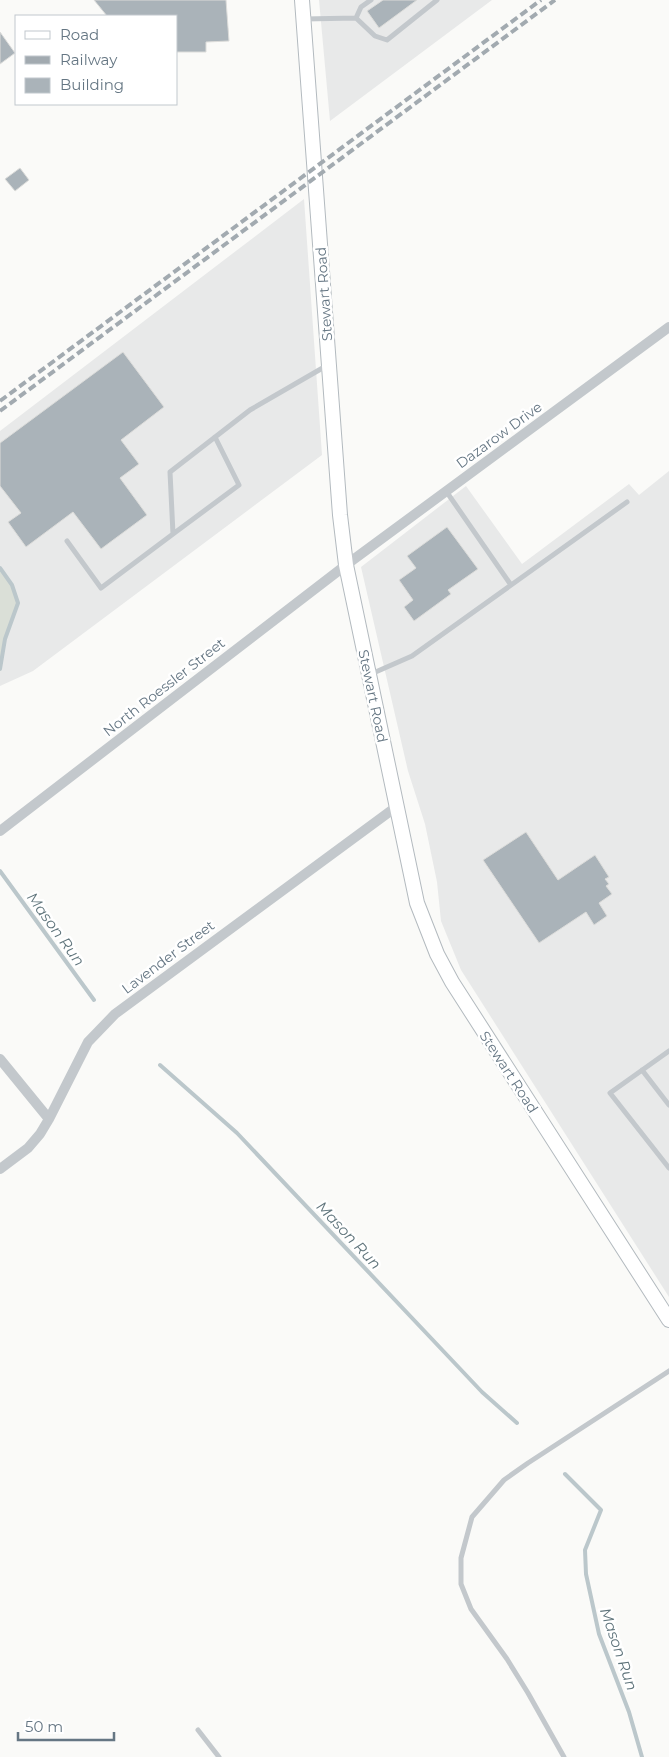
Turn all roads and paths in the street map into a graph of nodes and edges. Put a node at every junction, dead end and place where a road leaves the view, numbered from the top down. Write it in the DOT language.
graph roads {
  1 [pos="302,0"];
  2 [pos="371,0"];
  3 [pos="437,0"];
  4 [pos="356,18"];
  5 [pos="303,19"];
  6 [pos="669,327"];
  7 [pos="329,364"];
  8 [pos="215,437"];
  9 [pos="446,491"];
  10 [pos="627,502"];
  11 [pos="173,534"];
  12 [pos="67,541"];
  13 [pos="346,565"];
  14 [pos="511,584"];
  15 [pos="368,675"];
  16 [pos="396,807"];
  17 [pos="0,831"];
  18 [pos="669,1051"];
  19 [pos="0,1059"];
  20 [pos="642,1070"];
  21 [pos="669,1105"];
  22 [pos="49,1119"];
  23 [pos="669,1168"];
  24 [pos="0,1169"];
  25 [pos="669,1320"];
  26 [pos="669,1371"];
  27 [pos="198,1730"];
  28 [pos="219,1757"];
  29 [pos="564,1757"];
  1 -- 5 [label="street, Stewart Road"];
  2 -- 4 [label="lane"];
  3 -- 4 [label="lane"];
  4 -- 5 [label="lane"];
  5 -- 7 [label="street, Stewart Road"];
  6 -- 9 [label="street, Dazarow Drive"];
  7 -- 8 [label="lane"];
  7 -- 13 [label="street, Stewart Road"];
  8 -- 11 [label="lane"];
  8 -- 11 [label="lane"];
  9 -- 13 [label="street, Dazarow Drive"];
  9 -- 14 [label="lane"];
  10 -- 14 [label="lane"];
  11 -- 12 [label="lane"];
  13 -- 15 [label="street, Stewart Road"];
  13 -- 17 [label="street, North Roessler Street"];
  14 -- 15 [label="lane"];
  15 -- 16 [label="street, Stewart Road"];
  16 -- 22 [label="street, Lavender Street"];
  16 -- 25 [label="street, Stewart Road"];
  18 -- 20 [label="lane"];
  19 -- 22 [label="street"];
  20 -- 21 [label="lane"];
  20 -- 23 [label="lane"];
  22 -- 24 [label="street, Lavender Street"];
  26 -- 29 [label="lane"];
  27 -- 28 [label="lane"];
}
